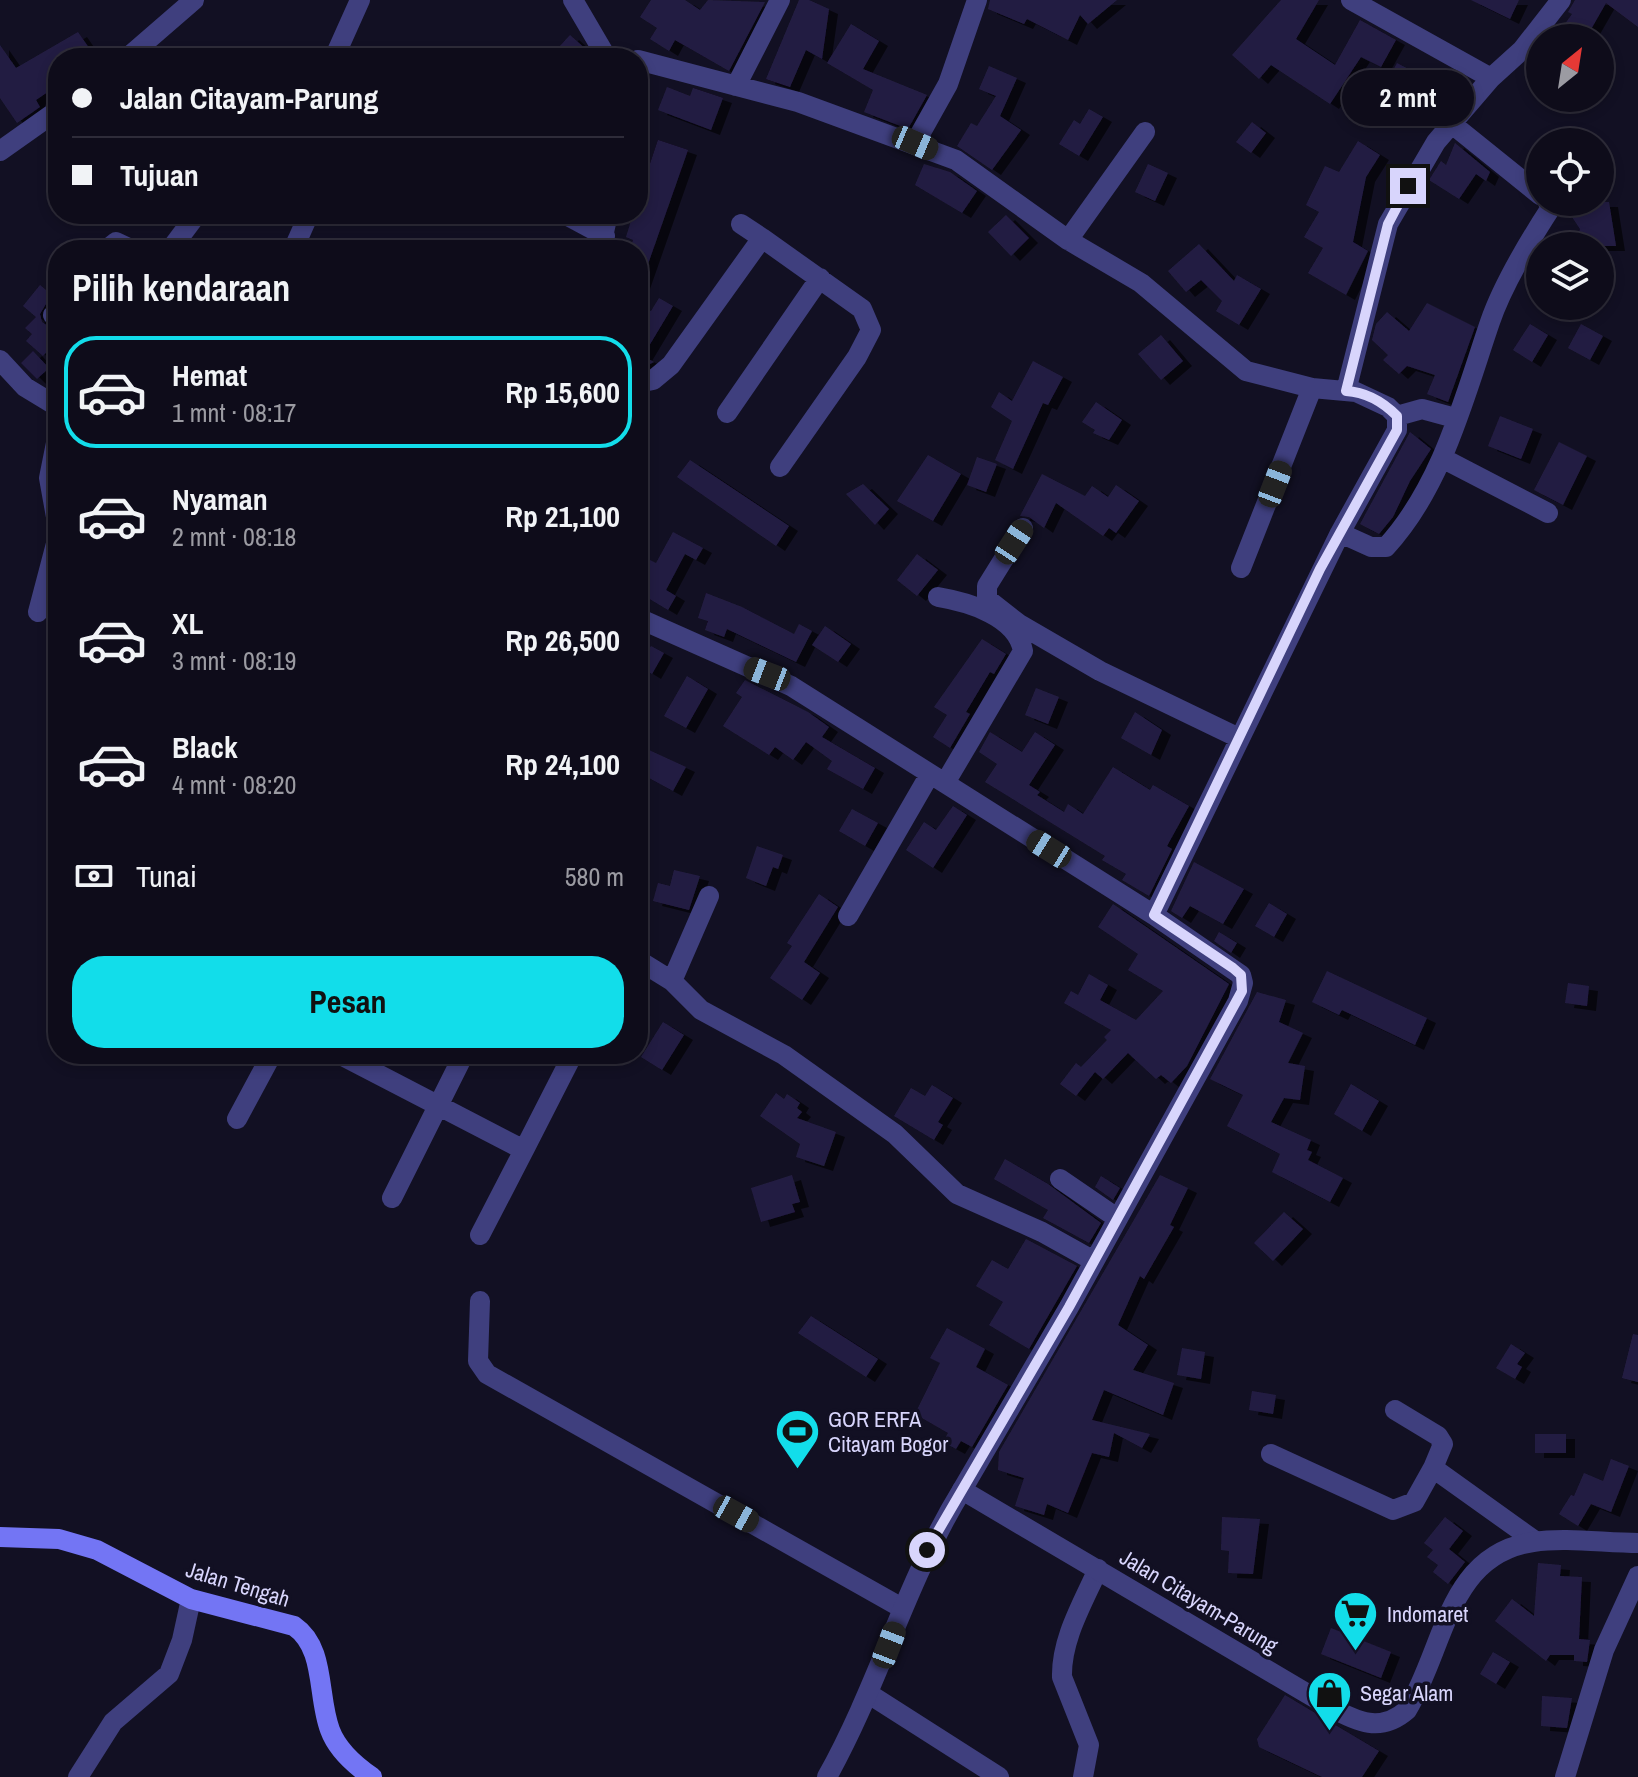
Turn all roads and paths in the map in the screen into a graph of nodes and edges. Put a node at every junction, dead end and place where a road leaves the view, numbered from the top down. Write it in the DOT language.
graph roads {
  1 [pos="194,0"];
  2 [pos="360,0"];
  3 [pos="573,0"];
  4 [pos="780,0"];
  5 [pos="977,0"];
  6 [pos="1351,0"];
  7 [pos="1561,0"];
  8 [pos="139,48"];
  9 [pos="338,48"];
  10 [pos="602,48"];
  11 [pos="648,63"];
  12 [pos="1491,78"];
  13 [pos="736,86"];
  14 [pos="48,117"];
  15 [pos="1452,124"];
  16 [pos="1145,132"];
  17 [pos="915,143"];
  18 [pos="0,151"];
  19 [pos="1526,184"];
  20 [pos="1546,216"];
  21 [pos="577,224"];
  22 [pos="741,224"];
  23 [pos="762,238"];
  24 [pos="599,240"];
  25 [pos="1068,240"];
  26 [pos="820,278"];
  27 [pos="0,360"];
  28 [pos="648,381"];
  29 [pos="1312,388"];
  30 [pos="1346,391"];
  31 [pos="48,401"];
  32 [pos="727,413"];
  33 [pos="1397,416"];
  34 [pos="1455,418"];
  35 [pos="1442,458"];
  36 [pos="780,467"];
  37 [pos="1548,513"];
  38 [pos="1023,528"];
  39 [pos="1340,533"];
  40 [pos="1241,568"];
  41 [pos="48,596"];
  42 [pos="938,597"];
  43 [pos="38,612"];
  44 [pos="648,627"];
  45 [pos="1239,738"];
  46 [pos="938,778"];
  47 [pos="709,896"];
  48 [pos="1154,915"];
  49 [pos="848,916"];
  50 [pos="648,966"];
  51 [pos="672,981"];
  52 [pos="267,1064"];
  53 [pos="372,1064"];
  54 [pos="459,1064"];
  55 [pos="568,1064"];
  56 [pos="438,1105"];
  57 [pos="237,1119"];
  58 [pos="524,1150"];
  59 [pos="1060,1179"];
  60 [pos="392,1198"];
  61 [pos="1117,1218"];
  62 [pos="480,1235"];
  63 [pos="1094,1261"];
  64 [pos="480,1301"];
  65 [pos="1395,1410"];
  66 [pos="1271,1454"];
  67 [pos="1433,1468"];
  68 [pos="962,1490"];
  69 [pos="0,1537"];
  70 [pos="1535,1541"];
  71 [pos="1638,1543"];
  72 [pos="1098,1569"];
  73 [pos="1638,1576"];
  74 [pos="191,1599"];
  75 [pos="902,1608"];
  76 [pos="869,1694"];
  77 [pos="78,1777"];
  78 [pos="372,1777"];
  79 [pos="827,1777"];
  80 [pos="999,1777"];
  81 [pos="1083,1777"];
  82 [pos="1565,1777"];
  1 -- 8 [label="street"];
  2 -- 9 [label="street"];
  3 -- 10 [label="street"];
  4 -- 13 [label="street"];
  5 -- 17 [label="street"];
  6 -- 12 [label="street"];
  7 -- 12 [label="street"];
  11 -- 13 [label="street"];
  12 -- 15 [label="street"];
  13 -- 17 [label="street"];
  14 -- 18 [label="street"];
  15 -- 19 [label="street"];
  15 -- 30 [label="street"];
  16 -- 25 [label="street"];
  17 -- 25 [label="street"];
  20 -- 34 [label="street"];
  21 -- 24 [label="street"];
  22 -- 23 [label="street"];
  23 -- 26 [label="street"];
  23 -- 28 [label="street"];
  25 -- 29 [label="street"];
  26 -- 32 [label="street"];
  26 -- 36 [label="street"];
  27 -- 31 [label="street"];
  29 -- 30 [label="street"];
  29 -- 40 [label="street"];
  30 -- 33 [label="street"];
  33 -- 34 [label="street"];
  33 -- 39 [label="street"];
  34 -- 35 [label="street"];
  35 -- 37 [label="street"];
  35 -- 39 [label="street"];
  38 -- 45 [label="street"];
  39 -- 45 [label="street"];
  41 -- 43 [label="street"];
  42 -- 46 [label="street"];
  44 -- 46 [label="street"];
  45 -- 48 [label="street"];
  46 -- 48 [label="street"];
  46 -- 49 [label="street"];
  47 -- 51 [label="street"];
  48 -- 61 [label="street"];
  50 -- 51 [label="street"];
  51 -- 63 [label="street"];
  52 -- 57 [label="street"];
  53 -- 56 [label="street"];
  54 -- 56 [label="street"];
  55 -- 58 [label="street"];
  56 -- 58 [label="street"];
  56 -- 60 [label="street"];
  58 -- 62 [label="street"];
  59 -- 61 [label="street"];
  61 -- 63 [label="street"];
  63 -- 68 [label="street"];
  64 -- 75 [label="street"];
  65 -- 67 [label="street"];
  66 -- 67 [label="street"];
  67 -- 70 [label="street"];
  68 -- 72 [label="street, Jalan Citayam-Parung"];
  68 -- 75 [label="street"];
  69 -- 74 [label="main road, Jalan Tengah"];
  70 -- 71 [label="street, Jalan Citayam-Parung"];
  70 -- 72 [label="street, Jalan Citayam-Parung"];
  72 -- 81 [label="street"];
  73 -- 82 [label="street"];
  74 -- 77 [label="street"];
  74 -- 78 [label="main road, Jalan Tengah"];
  75 -- 76 [label="street"];
  76 -- 79 [label="street"];
  76 -- 80 [label="street"];
}
